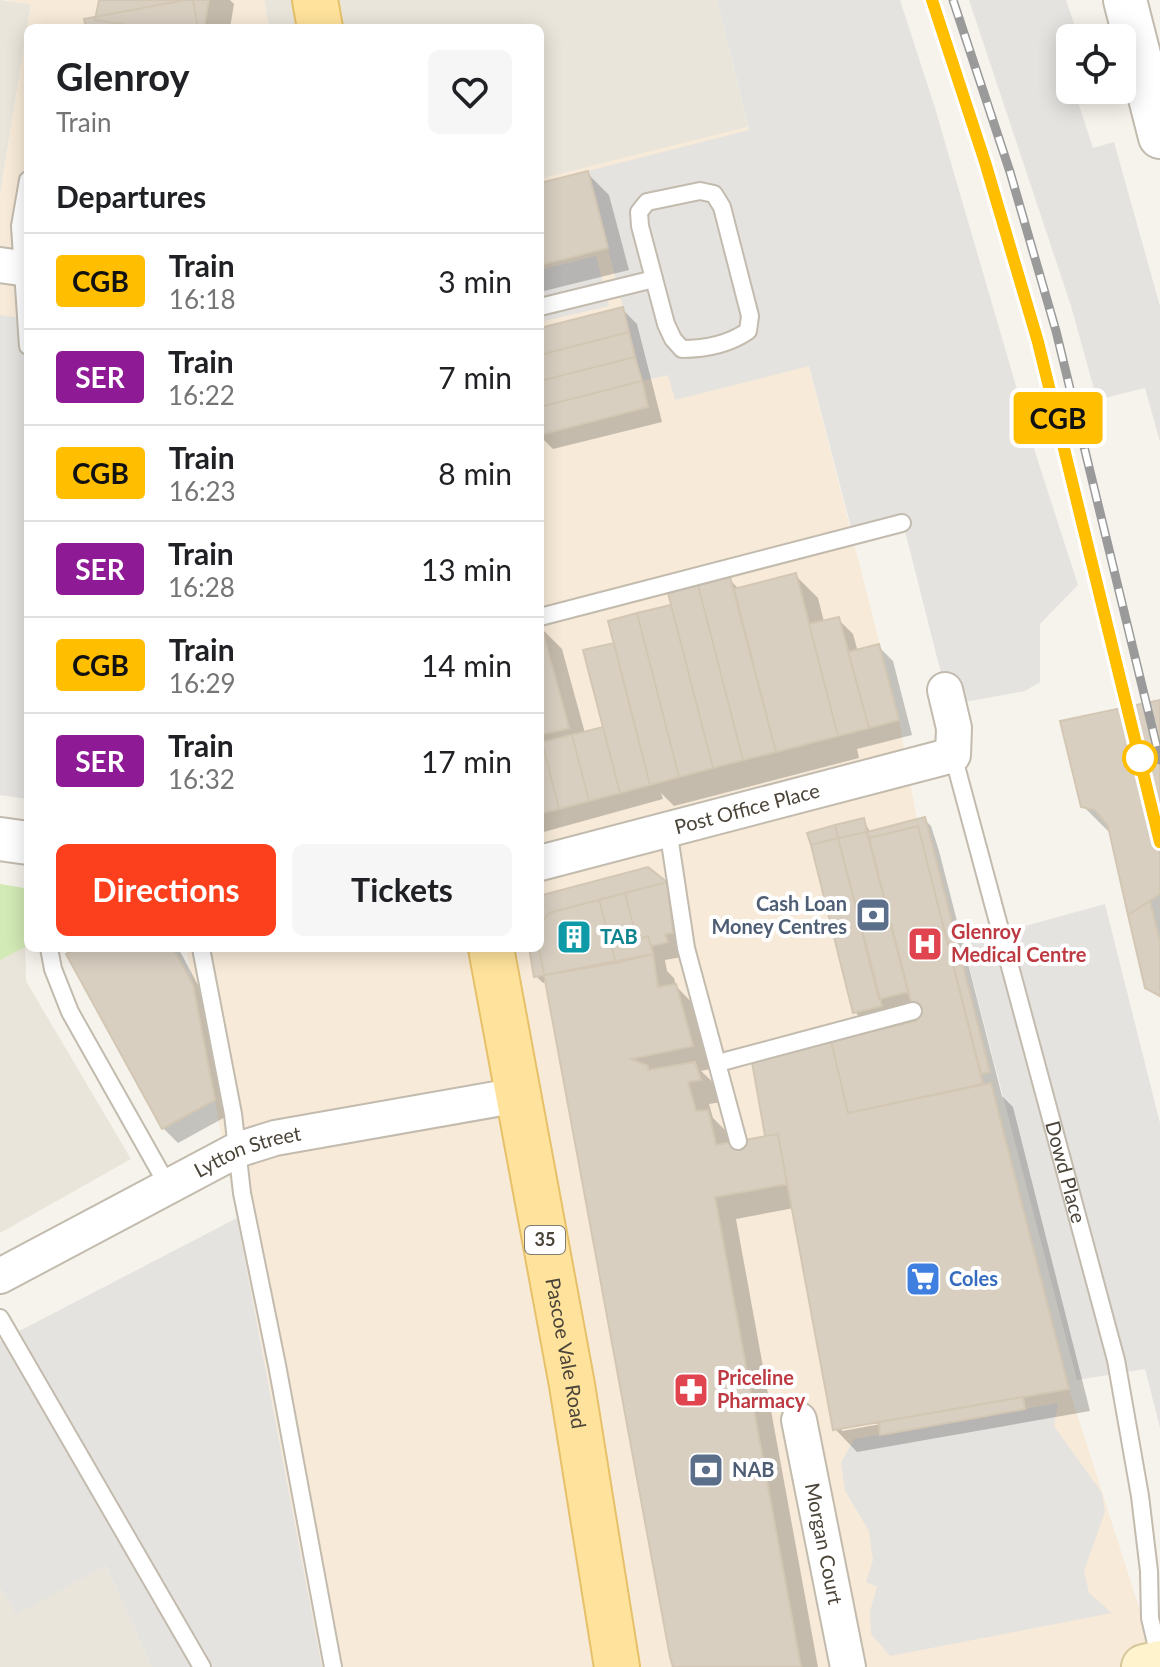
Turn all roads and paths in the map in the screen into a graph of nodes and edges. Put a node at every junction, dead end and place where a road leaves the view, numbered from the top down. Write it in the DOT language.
graph roads {
  1 [pos="315,0"];
  2 [pos="1125,0"];
  3 [pos="319,24"];
  4 [pos="1160,137"];
  5 [pos="24,203"];
  6 [pos="17,268"];
  7 [pos="654,279"];
  8 [pos="544,306"];
  9 [pos="24,318"];
  10 [pos="902,523"];
  11 [pos="544,616"];
  12 [pos="945,690"];
  13 [pos="953,755"];
  14 [pos="668,829"];
  15 [pos="0,839"];
  16 [pos="24,842"];
  17 [pos="544,862"];
  18 [pos="50,952"];
  19 [pos="202,952"];
  20 [pos="492,952"];
  21 [pos="913,1011"];
  22 [pos="718,1063"];
  23 [pos="519,1095"];
  24 [pos="738,1141"];
  25 [pos="237,1150"];
  26 [pos="168,1186"];
  27 [pos="0,1276"];
  28 [pos="0,1318"];
  29 [pos="799,1420"];
  30 [pos="1160,1662"];
  31 [pos="614,1664"];
  32 [pos="202,1667"];
  33 [pos="333,1667"];
  34 [pos="848,1667"];
  35 [pos="1144,1667"];
  1 -- 3 [label="main road"];
  2 -- 4 [label="street"];
  5 -- 6 [label="lane"];
  6 -- 9 [label="lane"];
  7 -- 7 [label="lane"];
  7 -- 8 [label="lane"];
  10 -- 11 [label="lane"];
  12 -- 13 [label="street, Dowd Place"];
  13 -- 14 [label="street, Post Office Place"];
  13 -- 30 [label="lane, Dowd Place"];
  14 -- 17 [label="street, Post Office Place"];
  14 -- 22 [label="lane"];
  15 -- 16 [label="street"];
  18 -- 26 [label="lane"];
  19 -- 25 [label="lane"];
  20 -- 23 [label="main road, Pascoe Vale Road / 35"];
  21 -- 22 [label="lane"];
  22 -- 24 [label="lane"];
  23 -- 25 [label="street, Lytton Street"];
  23 -- 31 [label="main road, Pascoe Vale Road / 35"];
  25 -- 26 [label="street, Lytton Street"];
  25 -- 33 [label="lane"];
  26 -- 27 [label="street, Lytton Street"];
  28 -- 32 [label="lane"];
  29 -- 34 [label="street, Morgan Court"];
  30 -- 35 [label="main road"];
}
